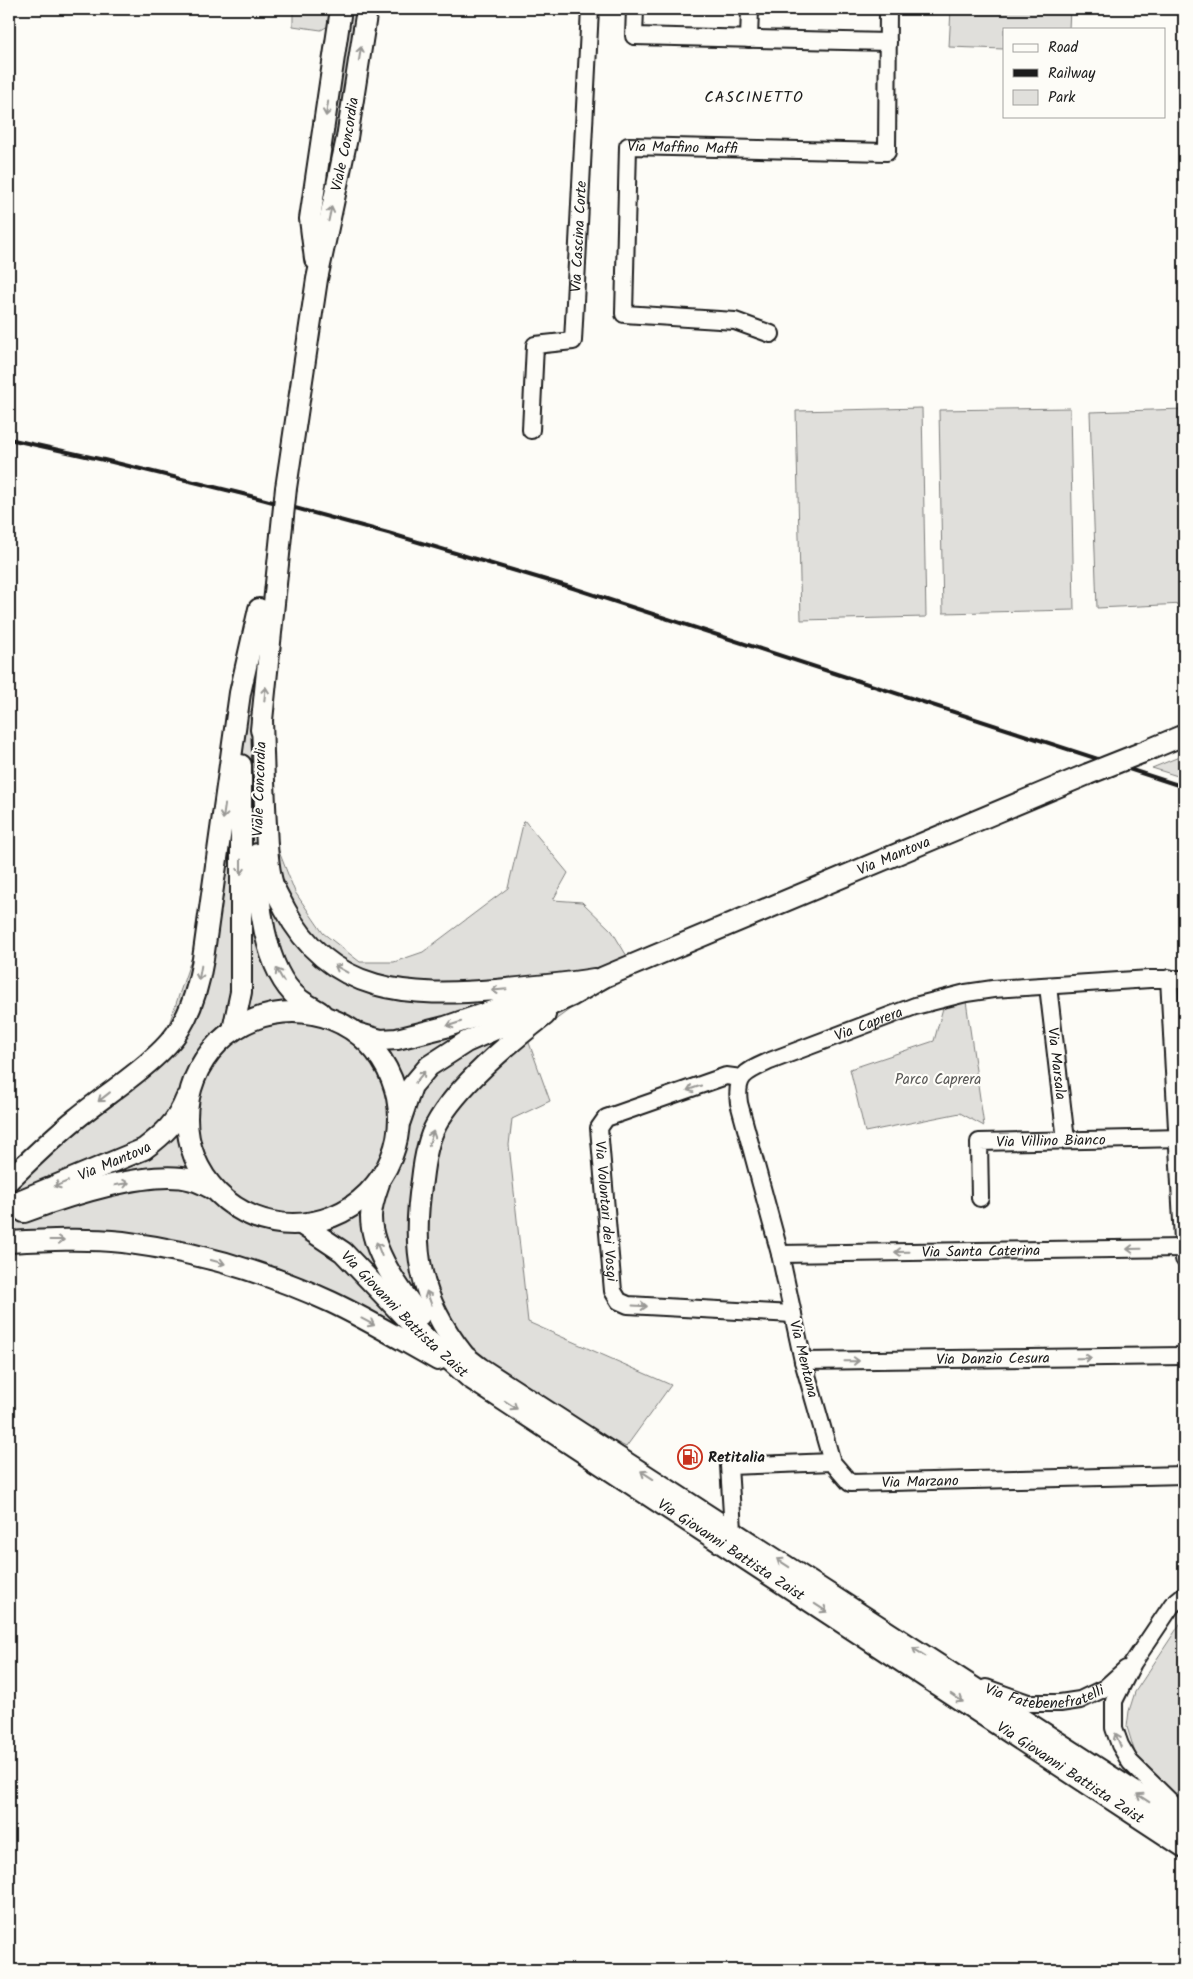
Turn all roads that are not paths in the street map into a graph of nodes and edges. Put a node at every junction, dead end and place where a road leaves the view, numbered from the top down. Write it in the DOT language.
graph roads {
  1 [pos="341,9"];
  2 [pos="367,9"];
  3 [pos="590,9"];
  4 [pos="635,9"];
  5 [pos="750,9"];
  6 [pos="888,9"];
  7 [pos="749,39"];
  8 [pos="888,42"];
  9 [pos="317,279"];
  10 [pos="772,334"];
  11 [pos="531,430"];
  12 [pos="281,535"];
  13 [pos="259,609"];
  14 [pos="262,719"];
  15 [pos="1184,735"];
  16 [pos="1177,978"];
  17 [pos="1048,986"];
  18 [pos="577,988"];
  19 [pos="329,1018"];
  20 [pos="233,1030"];
  21 [pos="359,1034"];
  22 [pos="741,1078"];
  23 [pos="192,1085"];
  24 [pos="400,1121"];
  25 [pos="1181,1138"];
  26 [pos="1066,1140"];
  27 [pos="9,1180"];
  28 [pos="380,1183"];
  29 [pos="214,1189"];
  30 [pos="980,1198"];
  31 [pos="9,1205"];
  32 [pos="9,1219"];
  33 [pos="301,1224"];
  34 [pos="9,1242"];
  35 [pos="780,1254"];
  36 [pos="1184,1254"];
  37 [pos="793,1314"];
  38 [pos="462,1354"];
  39 [pos="1184,1356"];
  40 [pos="803,1361"];
  41 [pos="470,1378"];
  42 [pos="832,1462"];
  43 [pos="1184,1475"];
  44 [pos="733,1530"];
  45 [pos="1184,1595"];
  46 [pos="1133,1663"];
  47 [pos="950,1672"];
  48 [pos="1184,1815"];
  49 [pos="1184,1824"];
  50 [pos="1184,1847"];
  1 -- 9 [label="main road, Viale Concordia, one-way"];
  9 -- 2 [label="main road, Viale Concordia, one-way"];
  3 -- 11 [label="street, Via Cascina Corte"];
  4 -- 7 [label="street"];
  5 -- 7 [label="street"];
  6 -- 8 [label="street, Via Maffino Maffi"];
  7 -- 8 [label="street"];
  8 -- 10 [label="street, Via Maffino Maffi"];
  9 -- 12 [label="main road, Viale Concordia, bridge"];
  12 -- 13 [label="main road, Viale Concordia"];
  14 -- 12 [label="main road, Viale Concordia, one-way"];
  13 -- 20 [label="main road, Viale Concordia, one-way"];
  13 -- 27 [label="main road, one-way"];
  18 -- 14 [label="main road, one-way"];
  19 -- 14 [label="main road, Viale Concordia, one-way"];
  15 -- 18 [label="main road, Via Mantova, bridge"];
  16 -- 17 [label="street, Via Caprera"];
  16 -- 25 [label="street"];
  17 -- 22 [label="street, Via Caprera"];
  17 -- 26 [label="street, Via Marsala"];
  18 -- 21 [label="main road, one-way"];
  24 -- 18 [label="main road, one-way"];
  38 -- 18 [label="main road, one-way"];
  19 -- 20 [label="main road"];
  19 -- 21 [label="main road"];
  20 -- 23 [label="main road"];
  21 -- 24 [label="main road"];
  22 -- 35 [label="street"];
  22 -- 37 [label="street, Via Volontari dei Vosgi, one-way"];
  23 -- 29 [label="main road"];
  23 -- 31 [label="main road, Via Mantova, one-way"];
  24 -- 28 [label="main road, Via Giovanni Battista Zaist"];
  25 -- 26 [label="street, Via Villino Bianco"];
  25 -- 36 [label="street"];
  26 -- 30 [label="street, Via Villino Bianco"];
  28 -- 33 [label="main road"];
  38 -- 28 [label="main road, Via Giovanni Battista Zaist, one-way"];
  32 -- 29 [label="main road, Via Mantova, one-way"];
  29 -- 33 [label="main road"];
  33 -- 41 [label="main road, Via Giovanni Battista Zaist"];
  34 -- 41 [label="main road, one-way"];
  36 -- 35 [label="street, Via Santa Caterina, one-way"];
  35 -- 37 [label="street, Via Mentana"];
  37 -- 40 [label="street, Via Mentana"];
  44 -- 38 [label="main road, Via Giovanni Battista Zaist, one-way"];
  40 -- 39 [label="street, Via Danzio Cesura, one-way"];
  40 -- 42 [label="street, Via Mentana"];
  41 -- 50 [label="main road, Via Giovanni Battista Zaist, one-way"];
  42 -- 43 [label="street, Via Marzano"];
  42 -- 44 [label="street"];
  47 -- 44 [label="main road, Via Giovanni Battista Zaist, one-way"];
  45 -- 46 [label="street, Via Fatebenefratelli"];
  46 -- 47 [label="street, Via Fatebenefratelli"];
  48 -- 46 [label="street, Via Fatebenefratelli, one-way"];
  49 -- 47 [label="main road, Via Giovanni Battista Zaist, one-way"];
}
